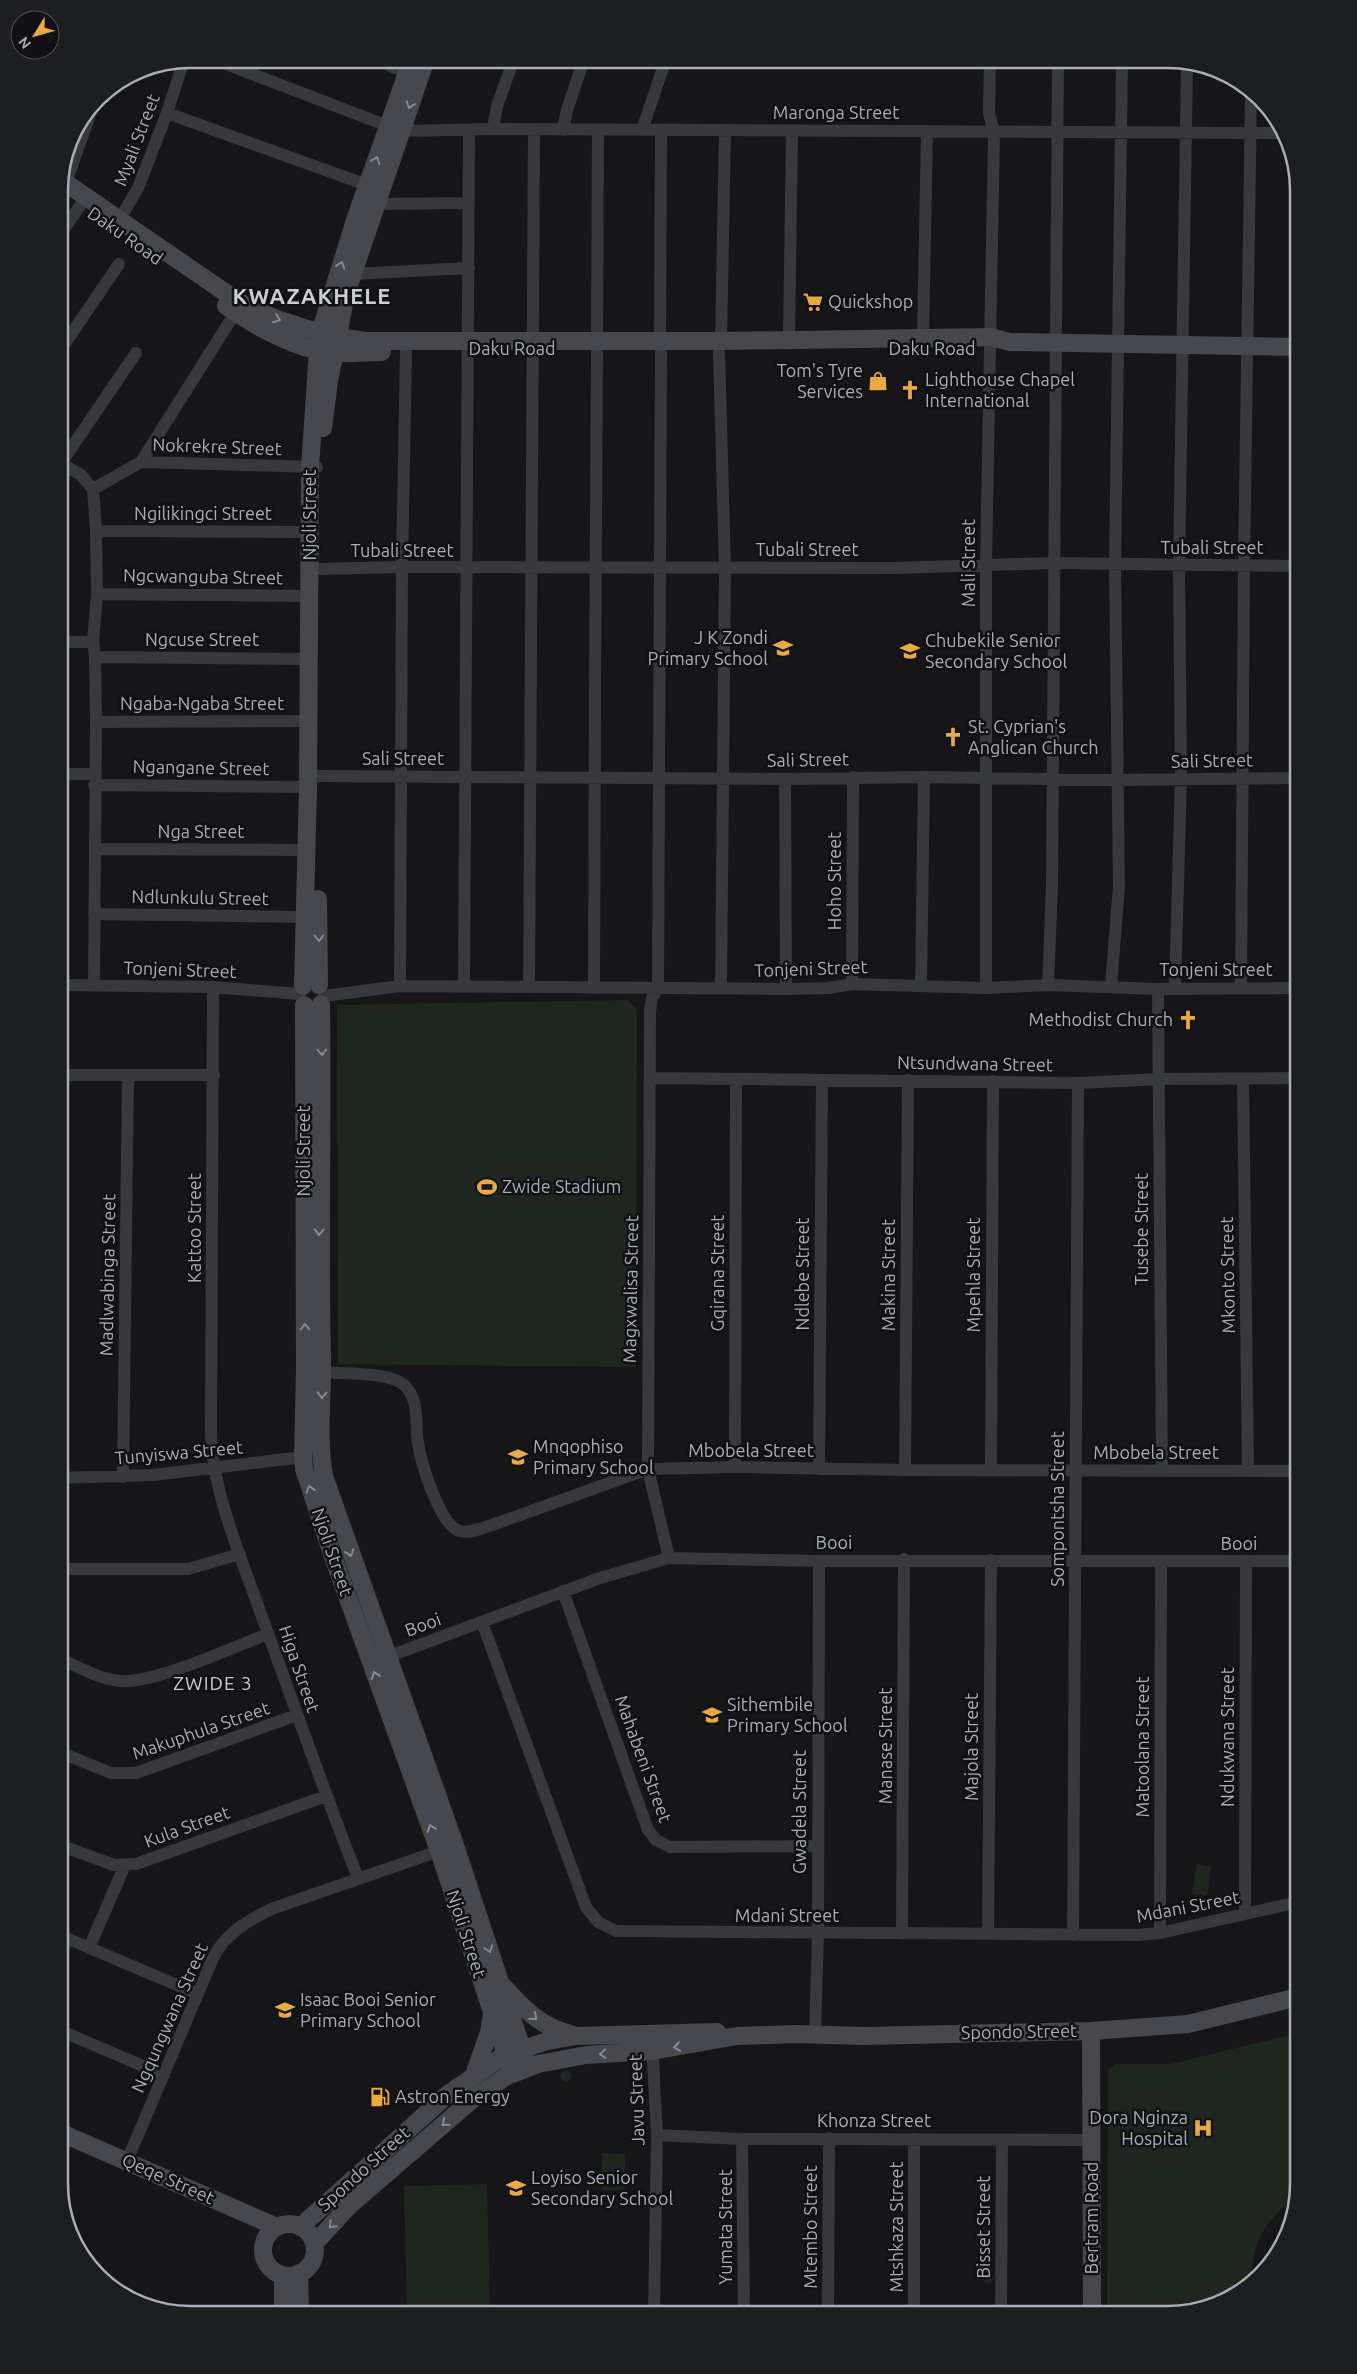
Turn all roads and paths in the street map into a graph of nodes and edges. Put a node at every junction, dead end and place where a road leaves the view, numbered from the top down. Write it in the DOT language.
graph roads {
  1 [pos="181,68"];
  2 [pos="237,68"];
  3 [pos="409,68"];
  4 [pos="422,68"];
  5 [pos="511,68"];
  6 [pos="581,68"];
  7 [pos="662,68"];
  8 [pos="990,68"];
  9 [pos="1058,68"];
  10 [pos="1122,68"];
  11 [pos="1187,70"];
  12 [pos="1251,101"];
  13 [pos="167,113"];
  14 [pos="394,128"];
  15 [pos="493,128"];
  16 [pos="469,130"];
  17 [pos="534,130"];
  18 [pos="563,130"];
  19 [pos="598,130"];
  20 [pos="642,130"];
  21 [pos="661,131"];
  22 [pos="725,131"];
  23 [pos="792,131"];
  24 [pos="926,131"];
  25 [pos="1059,132"];
  26 [pos="1122,132"];
  27 [pos="994,133"];
  28 [pos="1187,133"];
  29 [pos="1251,133"];
  30 [pos="1275,133"];
  31 [pos="81,134"];
  32 [pos="76,147"];
  33 [pos="68,184"];
  34 [pos="367,185"];
  35 [pos="68,189"];
  36 [pos="468,203"];
  37 [pos="377,204"];
  38 [pos="80,206"];
  39 [pos="68,223"];
  40 [pos="116,225"];
  41 [pos="119,264"];
  42 [pos="469,268"];
  43 [pos="353,274"];
  44 [pos="237,307"];
  45 [pos="922,337"];
  46 [pos="68,339"];
  47 [pos="789,340"];
  48 [pos="1056,342"];
  49 [pos="327,343"];
  50 [pos="990,343"];
  51 [pos="469,344"];
  52 [pos="532,344"];
  53 [pos="1120,344"];
  54 [pos="1184,344"];
  55 [pos="597,345"];
  56 [pos="1248,345"];
  57 [pos="660,346"];
  58 [pos="720,347"];
  59 [pos="1290,347"];
  60 [pos="406,351"];
  61 [pos="136,353"];
  62 [pos="68,451"];
  63 [pos="141,462"];
  64 [pos="314,467"];
  65 [pos="68,468"];
  66 [pos="90,486"];
  67 [pos="96,531"];
  68 [pos="310,532"];
  69 [pos="986,564"];
  70 [pos="1053,564"];
  71 [pos="1115,565"];
  72 [pos="1179,566"];
  73 [pos="1244,566"];
  74 [pos="1290,566"];
  75 [pos="402,567"];
  76 [pos="725,567"];
  77 [pos="467,568"];
  78 [pos="533,568"];
  79 [pos="597,568"];
  80 [pos="316,569"];
  81 [pos="660,569"];
  82 [pos="97,594"];
  83 [pos="310,596"];
  84 [pos="68,642"];
  85 [pos="93,642"];
  86 [pos="95,657"];
  87 [pos="308,658"];
  88 [pos="308,721"];
  89 [pos="96,722"];
  90 [pos="402,775"];
  91 [pos="68,776"];
  92 [pos="466,777"];
  93 [pos="852,777"];
  94 [pos="924,777"];
  95 [pos="1243,777"];
  96 [pos="530,778"];
  97 [pos="593,778"];
  98 [pos="658,778"];
  99 [pos="723,778"];
  100 [pos="987,778"];
  101 [pos="1052,778"];
  102 [pos="1181,778"];
  103 [pos="1290,778"];
  104 [pos="785,779"];
  105 [pos="94,780"];
  106 [pos="1119,780"];
  107 [pos="313,781"];
  108 [pos="95,849"];
  109 [pos="307,850"];
  110 [pos="94,914"];
  111 [pos="306,917"];
  112 [pos="852,984"];
  113 [pos="68,985"];
  114 [pos="94,985"];
  115 [pos="921,985"];
  116 [pos="1048,985"];
  117 [pos="400,986"];
  118 [pos="464,986"];
  119 [pos="529,986"];
  120 [pos="1111,986"];
  121 [pos="1240,986"];
  122 [pos="213,987"];
  123 [pos="1175,987"];
  124 [pos="594,988"];
  125 [pos="721,988"];
  126 [pos="786,988"];
  127 [pos="986,988"];
  128 [pos="1158,988"];
  129 [pos="1290,988"];
  130 [pos="658,989"];
  131 [pos="312,995"];
  132 [pos="68,1075"];
  133 [pos="128,1075"];
  134 [pos="214,1076"];
  135 [pos="651,1078"];
  136 [pos="1290,1078"];
  137 [pos="1159,1079"];
  138 [pos="1244,1079"];
  139 [pos="736,1080"];
  140 [pos="822,1080"];
  141 [pos="908,1080"];
  142 [pos="993,1081"];
  143 [pos="1078,1083"];
  144 [pos="322,1372"];
  145 [pos="302,1457"];
  146 [pos="735,1467"];
  147 [pos="819,1468"];
  148 [pos="214,1469"];
  149 [pos="648,1469"];
  150 [pos="905,1470"];
  151 [pos="991,1470"];
  152 [pos="1075,1470"];
  153 [pos="1162,1470"];
  154 [pos="1248,1470"];
  155 [pos="1290,1470"];
  156 [pos="123,1477"];
  157 [pos="68,1478"];
  158 [pos="240,1554"];
  159 [pos="669,1558"];
  160 [pos="904,1559"];
  161 [pos="1076,1559"];
  162 [pos="819,1560"];
  163 [pos="991,1560"];
  164 [pos="1161,1561"];
  165 [pos="1246,1561"];
  166 [pos="1290,1561"];
  167 [pos="68,1569"];
  168 [pos="563,1592"];
  169 [pos="482,1622"];
  170 [pos="268,1634"];
  171 [pos="387,1657"];
  172 [pos="68,1662"];
  173 [pos="297,1715"];
  174 [pos="68,1756"];
  175 [pos="326,1796"];
  176 [pos="818,1846"];
  177 [pos="68,1849"];
  178 [pos="439,1851"];
  179 [pos="125,1865"];
  180 [pos="358,1878"];
  181 [pos="1290,1904"];
  182 [pos="1245,1914"];
  183 [pos="818,1933"];
  184 [pos="1160,1933"];
  185 [pos="902,1934"];
  186 [pos="988,1934"];
  187 [pos="1073,1935"];
  188 [pos="68,1939"];
  189 [pos="89,1948"];
  190 [pos="501,1983"];
  191 [pos="198,1994"];
  192 [pos="1290,1999"];
  193 [pos="492,2012"];
  194 [pos="1091,2031"];
  195 [pos="652,2033"];
  196 [pos="68,2034"];
  197 [pos="815,2034"];
  198 [pos="576,2036"];
  199 [pos="737,2036"];
  200 [pos="514,2051"];
  201 [pos="652,2051"];
  202 [pos="520,2070"];
  203 [pos="164,2075"];
  204 [pos="474,2075"];
  205 [pos="68,2136"];
  206 [pos="657,2136"];
  207 [pos="829,2138"];
  208 [pos="914,2138"];
  209 [pos="742,2139"];
  210 [pos="1002,2140"];
  211 [pos="1092,2140"];
  212 [pos="127,2161"];
  213 [pos="300,2227"];
  214 [pos="277,2228"];
  215 [pos="314,2244"];
  216 [pos="291,2274"];
  217 [pos="284,2306"];
  218 [pos="298,2306"];
  219 [pos="654,2306"];
  220 [pos="744,2306"];
  221 [pos="828,2306"];
  222 [pos="914,2306"];
  223 [pos="1001,2306"];
  224 [pos="1092,2306"];
  1 -- 13 [label="street, Myali Street"];
  2 -- 14 [label="street"];
  3 -- 14 [label="main road, Njoli Street"];
  4 -- 14 [label="main road, Njoli Street, one-way"];
  5 -- 15 [label="street"];
  6 -- 18 [label="street"];
  7 -- 20 [label="street"];
  8 -- 27 [label="street, Mali Street"];
  9 -- 25 [label="street"];
  10 -- 26 [label="street"];
  11 -- 28 [label="street"];
  12 -- 29 [label="street"];
  13 -- 34 [label="street"];
  13 -- 40 [label="street, Myali Street"];
  14 -- 16 [label="street, Maronga Street"];
  34 -- 14 [label="main road, Njoli Street, one-way"];
  14 -- 37 [label="main road, Njoli Street"];
  15 -- 16 [label="street, Maronga Street"];
  15 -- 17 [label="street, Maronga Street"];
  16 -- 36 [label="street"];
  17 -- 18 [label="street, Maronga Street"];
  17 -- 52 [label="street"];
  18 -- 19 [label="street, Maronga Street"];
  19 -- 20 [label="street, Maronga Street"];
  19 -- 55 [label="street"];
  20 -- 21 [label="street, Maronga Street"];
  21 -- 22 [label="street, Maronga Street"];
  21 -- 57 [label="street, Magxwalisa Street"];
  22 -- 23 [label="street, Maronga Street"];
  22 -- 58 [label="street"];
  23 -- 24 [label="street, Maronga Street"];
  23 -- 47 [label="street"];
  24 -- 27 [label="street, Maronga Street"];
  24 -- 45 [label="street"];
  25 -- 26 [label="street, Maronga Street"];
  25 -- 27 [label="street, Maronga Street"];
  25 -- 48 [label="street"];
  26 -- 28 [label="street, Maronga Street"];
  26 -- 53 [label="street"];
  27 -- 50 [label="street, Mali Street"];
  28 -- 29 [label="street, Maronga Street"];
  28 -- 54 [label="street"];
  29 -- 30 [label="street, Maronga Street"];
  29 -- 56 [label="street"];
  31 -- 32 [label="street"];
  33 -- 40 [label="main road, Daku Road"];
  49 -- 34 [label="main road, Njoli Street, one-way"];
  35 -- 38 [label="main road, Daku Road"];
  36 -- 37 [label="street"];
  36 -- 42 [label="street"];
  37 -- 43 [label="main road, Njoli Street"];
  38 -- 39 [label="street"];
  38 -- 40 [label="main road, Daku Road"];
  40 -- 44 [label="main road, Daku Road"];
  41 -- 46 [label="street"];
  42 -- 43 [label="street"];
  42 -- 51 [label="street"];
  43 -- 49 [label="main road, Njoli Street"];
  44 -- 49 [label="main road, Daku Road"];
  44 -- 63 [label="street"];
  45 -- 47 [label="main road, Daku Road"];
  45 -- 50 [label="main road, Daku Road"];
  47 -- 58 [label="main road, Daku Road"];
  48 -- 50 [label="main road, Daku Road"];
  48 -- 53 [label="main road, Daku Road"];
  48 -- 70 [label="street"];
  49 -- 51 [label="main road, Daku Road"];
  49 -- 60 [label="main road, Daku Road"];
  49 -- 64 [label="main road, Njoli Street"];
  50 -- 58 [label="main road, Daku Road"];
  50 -- 69 [label="street, Mali Street"];
  51 -- 52 [label="main road, Daku Road"];
  51 -- 60 [label="main road, Daku Road"];
  51 -- 77 [label="street"];
  52 -- 55 [label="main road, Daku Road"];
  52 -- 78 [label="street"];
  53 -- 54 [label="main road, Daku Road"];
  53 -- 71 [label="street"];
  54 -- 56 [label="main road, Daku Road"];
  54 -- 72 [label="street"];
  55 -- 57 [label="main road, Daku Road"];
  55 -- 79 [label="street"];
  56 -- 59 [label="main road, Daku Road"];
  56 -- 73 [label="street"];
  57 -- 58 [label="main road, Daku Road"];
  57 -- 81 [label="street, Magxwalisa Street"];
  58 -- 76 [label="street"];
  60 -- 75 [label="street"];
  61 -- 62 [label="street"];
  63 -- 64 [label="street, Nokrekre Street"];
  63 -- 66 [label="street, Nokrekre Street"];
  64 -- 68 [label="main road, Njoli Street"];
  64 -- 80 [label="main road, Njoli Street"];
  65 -- 66 [label="street"];
  66 -- 67 [label="street"];
  67 -- 68 [label="street, Ngilikingci Street"];
  67 -- 82 [label="street"];
  68 -- 83 [label="main road, Njoli Street"];
  69 -- 70 [label="street, Tubali Street"];
  69 -- 76 [label="street, Tubali Street"];
  69 -- 100 [label="street, Mali Street"];
  70 -- 71 [label="street, Tubali Street"];
  70 -- 101 [label="street"];
  71 -- 72 [label="street, Tubali Street"];
  71 -- 106 [label="street"];
  72 -- 73 [label="street, Tubali Street"];
  72 -- 102 [label="street"];
  73 -- 74 [label="street, Tubali Street"];
  73 -- 95 [label="street"];
  75 -- 77 [label="street, Tubali Street"];
  75 -- 80 [label="street, Tubali Street"];
  75 -- 90 [label="street"];
  76 -- 81 [label="street, Tubali Street"];
  76 -- 99 [label="street"];
  77 -- 78 [label="street, Tubali Street"];
  77 -- 92 [label="street"];
  78 -- 79 [label="street, Tubali Street"];
  78 -- 96 [label="street"];
  79 -- 81 [label="street, Tubali Street"];
  79 -- 97 [label="street"];
  80 -- 107 [label="main road, Njoli Street"];
  81 -- 98 [label="street, Magxwalisa Street"];
  82 -- 83 [label="street, Ngcwanguba Street"];
  82 -- 85 [label="street"];
  83 -- 87 [label="main road, Njoli Street"];
  84 -- 85 [label="street"];
  85 -- 86 [label="street"];
  86 -- 87 [label="street, Ngcuse Street"];
  86 -- 89 [label="street"];
  87 -- 88 [label="main road, Njoli Street"];
  88 -- 89 [label="street, Ngaba-Ngaba Street"];
  88 -- 107 [label="main road, Njoli Street"];
  89 -- 105 [label="street"];
  90 -- 92 [label="street, Sali Street"];
  90 -- 107 [label="street, Sali Street"];
  90 -- 117 [label="street"];
  91 -- 105 [label="street, Ngangane Street"];
  92 -- 96 [label="street, Sali Street"];
  92 -- 118 [label="street"];
  93 -- 94 [label="street, Sali Street"];
  93 -- 104 [label="street, Sali Street"];
  93 -- 112 [label="street, Hoho Street"];
  94 -- 100 [label="street, Sali Street"];
  94 -- 115 [label="street"];
  95 -- 102 [label="street, Sali Street"];
  95 -- 103 [label="street, Sali Street"];
  95 -- 121 [label="street"];
  96 -- 97 [label="street, Sali Street"];
  96 -- 119 [label="street"];
  97 -- 98 [label="street, Sali Street"];
  97 -- 124 [label="street"];
  98 -- 99 [label="street, Sali Street"];
  98 -- 130 [label="street, Magxwalisa Street"];
  99 -- 104 [label="street, Sali Street"];
  99 -- 125 [label="street"];
  100 -- 101 [label="street, Sali Street"];
  100 -- 127 [label="street, Mali Street"];
  101 -- 106 [label="street, Sali Street"];
  101 -- 116 [label="street"];
  102 -- 106 [label="street, Sali Street"];
  102 -- 123 [label="street"];
  104 -- 126 [label="street"];
  105 -- 107 [label="street, Ngangane Street"];
  105 -- 108 [label="street"];
  106 -- 120 [label="street"];
  107 -- 109 [label="main road, Njoli Street"];
  107 -- 131 [label="main road, Njoli Street, one-way"];
  108 -- 109 [label="street, Nga Street"];
  108 -- 110 [label="street"];
  109 -- 111 [label="main road, Njoli Street"];
  110 -- 111 [label="street, Ndlunkulu Street"];
  110 -- 114 [label="street"];
  111 -- 131 [label="main road, Njoli Street"];
  112 -- 115 [label="street, Tonjeni Street"];
  112 -- 126 [label="street, Tonjeni Street"];
  113 -- 114 [label="street, Tonjeni Street"];
  114 -- 122 [label="street, Tonjeni Street"];
  115 -- 127 [label="street, Tonjeni Street"];
  116 -- 120 [label="street, Tonjeni Street"];
  116 -- 127 [label="street, Tonjeni Street"];
  117 -- 118 [label="street, Tonjeni Street"];
  117 -- 131 [label="street, Tonjeni Street"];
  118 -- 119 [label="street, Tonjeni Street"];
  119 -- 124 [label="street, Tonjeni Street"];
  120 -- 128 [label="street, Tonjeni Street"];
  121 -- 123 [label="street, Tonjeni Street"];
  121 -- 129 [label="street, Tonjeni Street"];
  122 -- 131 [label="street, Tonjeni Street"];
  122 -- 134 [label="street, Kattoo Street"];
  123 -- 128 [label="street, Tonjeni Street"];
  124 -- 130 [label="street, Tonjeni Street"];
  125 -- 126 [label="street, Tonjeni Street"];
  125 -- 130 [label="street, Tonjeni Street"];
  128 -- 137 [label="street, Tusebe Street"];
  130 -- 135 [label="street, Magxwalisa Street"];
  131 -- 144 [label="main road, Njoli Street, one-way"];
  145 -- 131 [label="main road, Njoli Street, one-way"];
  132 -- 133 [label="street"];
  133 -- 134 [label="street"];
  133 -- 156 [label="street, Madlwabinga Street"];
  134 -- 148 [label="street, Kattoo Street"];
  135 -- 139 [label="street, Ntsundwana Street"];
  135 -- 149 [label="street, Magxwalisa Street"];
  136 -- 138 [label="street, Ntsundwana Street"];
  137 -- 138 [label="street, Ntsundwana Street"];
  137 -- 143 [label="street, Ntsundwana Street"];
  137 -- 153 [label="street, Tusebe Street"];
  138 -- 154 [label="street, Mkonto Street"];
  139 -- 140 [label="street, Ntsundwana Street"];
  139 -- 146 [label="street, Gqirana Street"];
  140 -- 141 [label="street, Ntsundwana Street"];
  140 -- 147 [label="street, Ndlebe Street"];
  141 -- 142 [label="street, Ntsundwana Street"];
  141 -- 150 [label="street, Makina Street"];
  142 -- 143 [label="street, Ntsundwana Street"];
  142 -- 151 [label="street, Mpehla Street"];
  143 -- 152 [label="street, Sompontsha Street"];
  144 -- 149 [label="street, Mbobela Street"];
  144 -- 171 [label="main road, Njoli Street, one-way"];
  145 -- 148 [label="street, Tunyiswa Street"];
  178 -- 145 [label="main road, Njoli Street, one-way"];
  146 -- 147 [label="street, Mbobela Street"];
  146 -- 149 [label="street, Mbobela Street"];
  147 -- 150 [label="street, Mbobela Street"];
  148 -- 156 [label="street, Tunyiswa Street"];
  148 -- 158 [label="street, Higa Street"];
  149 -- 159 [label="street, Magxwalisa Street"];
  150 -- 151 [label="street, Mbobela Street"];
  151 -- 152 [label="street, Mbobela Street"];
  152 -- 153 [label="street, Mbobela Street"];
  152 -- 161 [label="street, Sompontsha Street"];
  153 -- 154 [label="street, Mbobela Street"];
  154 -- 155 [label="street, Mbobela Street"];
  156 -- 157 [label="street, Tunyiswa Street"];
  158 -- 167 [label="street"];
  158 -- 170 [label="street, Higa Street"];
  159 -- 162 [label="street, Booi"];
  159 -- 168 [label="street, Booi"];
  160 -- 162 [label="street, Booi"];
  160 -- 163 [label="street, Booi"];
  160 -- 185 [label="street, Manase Street"];
  161 -- 163 [label="street, Booi"];
  161 -- 164 [label="street, Booi"];
  161 -- 187 [label="street, Sompontsha Street"];
  162 -- 176 [label="street, Gwadela Street"];
  163 -- 186 [label="street, Majola Street"];
  164 -- 165 [label="street, Booi"];
  164 -- 184 [label="street, Matoolana Street"];
  165 -- 166 [label="street, Booi"];
  165 -- 182 [label="street, Ndukwana Street"];
  168 -- 169 [label="street, Booi"];
  168 -- 176 [label="street, Mahabeni Street"];
  169 -- 171 [label="street, Booi"];
  169 -- 183 [label="street, Mdani Street"];
  170 -- 172 [label="street"];
  170 -- 173 [label="street, Higa Street"];
  171 -- 190 [label="main road, Njoli Street, one-way"];
  173 -- 174 [label="street, Makuphula Street"];
  173 -- 175 [label="street, Higa Street"];
  175 -- 179 [label="street, Kula Street"];
  175 -- 180 [label="street, Higa Street"];
  176 -- 183 [label="street, Gwadela Street"];
  177 -- 179 [label="street, Kula Street"];
  178 -- 180 [label="street, Ngqungwana Street"];
  178 -- 193 [label="main road, Njoli Street"];
  179 -- 189 [label="street"];
  180 -- 191 [label="street, Ngqungwana Street"];
  181 -- 182 [label="street, Mdani Street"];
  182 -- 184 [label="street, Mdani Street"];
  183 -- 185 [label="street, Mdani Street"];
  183 -- 197 [label="street, Gwadela Street"];
  184 -- 187 [label="street, Mdani Street"];
  185 -- 186 [label="street, Mdani Street"];
  186 -- 187 [label="street, Mdani Street"];
  188 -- 189 [label="street"];
  189 -- 191 [label="street"];
  190 -- 198 [label="main road, one-way"];
  190 -- 200 [label="main road, Njoli Street"];
  191 -- 203 [label="street, Ngqungwana Street"];
  192 -- 194 [label="main road, Spondo Street"];
  193 -- 200 [label="main road, Njoli Street"];
  193 -- 204 [label="main road"];
  194 -- 197 [label="main road, Spondo Street"];
  194 -- 211 [label="main road, Bertram Road"];
  195 -- 198 [label="main road, Spondo Street"];
  195 -- 199 [label="main road, Spondo Street"];
  195 -- 201 [label="street, Javu Street"];
  196 -- 203 [label="street"];
  197 -- 199 [label="main road, Spondo Street"];
  198 -- 200 [label="main road, Spondo Street"];
  199 -- 201 [label="main road, Spondo Street, one-way"];
  200 -- 202 [label="main road, Njoli Street"];
  200 -- 204 [label="main road, Spondo Street"];
  201 -- 202 [label="main road, Spondo Street, one-way"];
  201 -- 206 [label="street, Javu Street"];
  202 -- 215 [label="main road, Spondo Street, one-way"];
  203 -- 212 [label="street, Ngqungwana Street"];
  204 -- 213 [label="main road, Spondo Street"];
  205 -- 212 [label="main road, Qeqe Street"];
  206 -- 209 [label="street, Khonza Street"];
  206 -- 219 [label="street, Javu Street"];
  207 -- 208 [label="street, Khonza Street"];
  207 -- 209 [label="street, Khonza Street"];
  207 -- 221 [label="street, Mtembo Street"];
  208 -- 210 [label="street, Khonza Street"];
  208 -- 222 [label="street, Mtshkaza Street"];
  209 -- 220 [label="street, Yumata Street"];
  210 -- 211 [label="street, Khonza Street"];
  210 -- 223 [label="street, Bisset Street"];
  211 -- 224 [label="main road, Bertram Road"];
  212 -- 214 [label="main road, Qeqe Street"];
  213 -- 214 [label="main road"];
  213 -- 215 [label="main road"];
  214 -- 216 [label="main road"];
  215 -- 216 [label="main road"];
  216 -- 217 [label="main road"];
  216 -- 218 [label="main road"];
}
